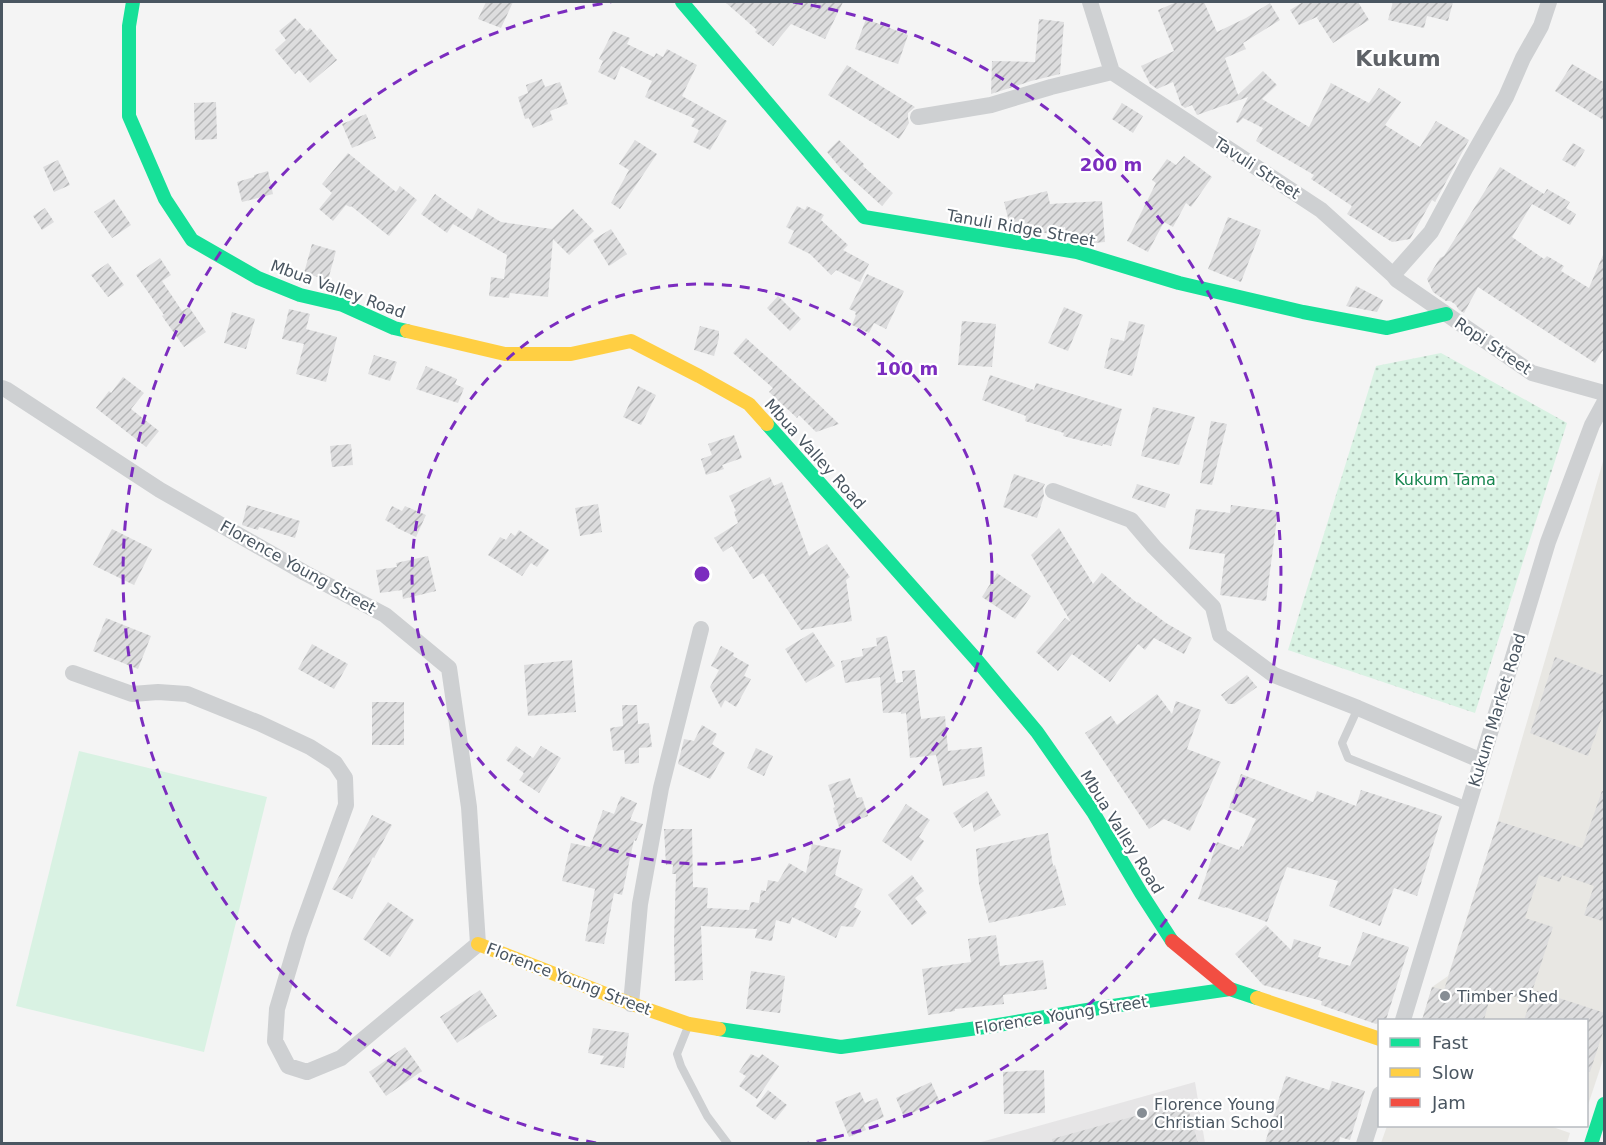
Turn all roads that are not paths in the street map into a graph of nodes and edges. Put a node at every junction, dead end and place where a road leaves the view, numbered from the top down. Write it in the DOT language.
graph roads {
  1 [pos="133,2"];
  2 [pos="682,2"];
  3 [pos="1090,2"];
  4 [pos="1550,2"];
  5 [pos="1112,72"];
  6 [pos="918,117"];
  7 [pos="1393,275"];
  8 [pos="1446,314"];
  9 [pos="2,388"];
  10 [pos="1605,393"];
  11 [pos="1605,403"];
  12 [pos="1053,491"];
  13 [pos="700,629"];
  14 [pos="73,673"];
  15 [pos="1358,708"];
  16 [pos="1482,761"];
  17 [pos="1468,806"];
  18 [pos="478,944"];
  19 [pos="1230,989"];
  20 [pos="631,1004"];
  21 [pos="1402,1019"];
  22 [pos="689,1024"];
  23 [pos="1378,1038"];
  24 [pos="1378,1100"];
  25 [pos="1605,1104"];
  26 [pos="1595,1132"];
  27 [pos="728,1143"];
  28 [pos="1364,1143"];
  1 -- 19 [label="street, Mbua Valley Road"];
  2 -- 8 [label="street, Tanuli Ridge Street"];
  3 -- 5 [label="street"];
  4 -- 7 [label="street"];
  5 -- 6 [label="street"];
  5 -- 7 [label="street, Tavuli Street"];
  7 -- 8 [label="street, Ropi Street"];
  8 -- 10 [label="street, Ropi Street"];
  9 -- 18 [label="street, Florence Young Street"];
  11 -- 16 [label="street, Kukum Market Road"];
  12 -- 15 [label="street"];
  13 -- 20 [label="street"];
  14 -- 18 [label="street"];
  15 -- 16 [label="street"];
  15 -- 17 [label="lane"];
  16 -- 17 [label="street, Kukum Market Road"];
  17 -- 21 [label="street, Kukum Market Road"];
  18 -- 20 [label="street, Florence Young Street"];
  19 -- 22 [label="street, Florence Young Street"];
  19 -- 23 [label="street, Florence Young Street"];
  20 -- 22 [label="street, Florence Young Street"];
  22 -- 27 [label="lane"];
  24 -- 28 [label="street"];
  25 -- 26 [label="street"];
}
